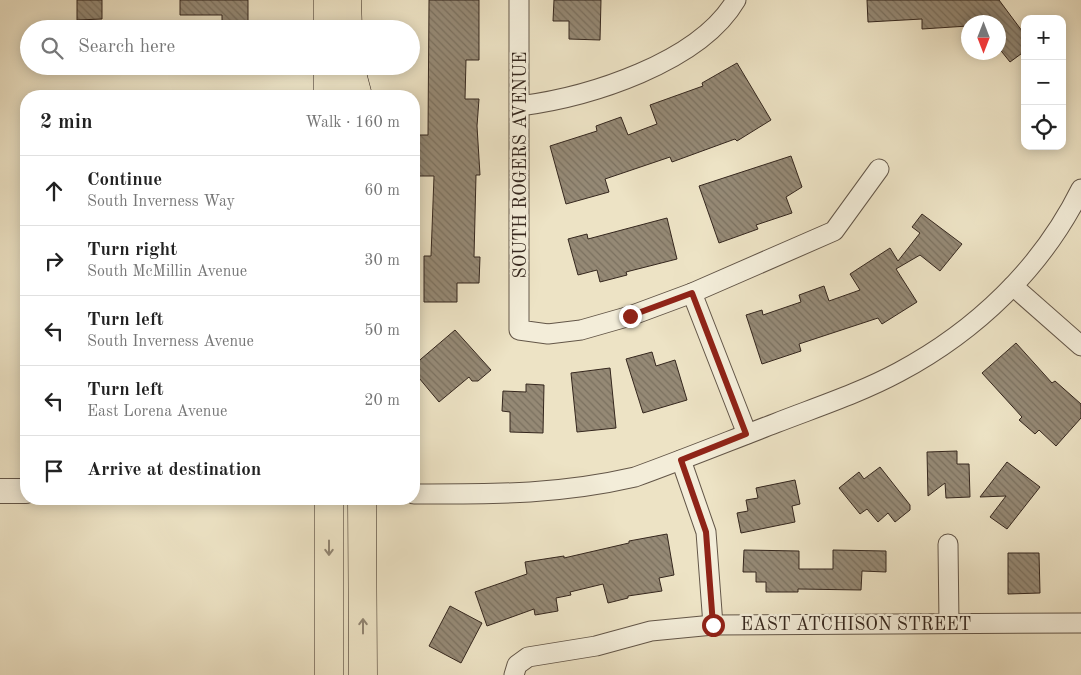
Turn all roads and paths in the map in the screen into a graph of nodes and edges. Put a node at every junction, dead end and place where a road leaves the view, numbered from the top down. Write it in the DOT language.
graph roads {
  1 [pos="328,0"];
  2 [pos="347,0"];
  3 [pos="362,0"];
  4 [pos="519,0"];
  5 [pos="736,0"];
  6 [pos="328,20"];
  7 [pos="348,20"];
  8 [pos="362,20"];
  9 [pos="328,75"];
  10 [pos="352,75"];
  11 [pos="362,75"];
  12 [pos="328,90"];
  13 [pos="356,90"];
  14 [pos="362,90"];
  15 [pos="520,106"];
  16 [pos="879,169"];
  17 [pos="1081,189"];
  18 [pos="1014,286"];
  19 [pos="692,293"];
  20 [pos="1081,346"];
  21 [pos="746,434"];
  22 [pos="681,460"];
  23 [pos="0,491"];
  24 [pos="20,491"];
  25 [pos="420,494"];
  26 [pos="329,505"];
  27 [pos="362,505"];
  28 [pos="948,544"];
  29 [pos="949,623"];
  30 [pos="1081,623"];
  31 [pos="713,625"];
  32 [pos="516,670"];
  33 [pos="329,675"];
  34 [pos="363,675"];
  1 -- 6 [label="main road"];
  2 -- 7 [label="main road"];
  3 -- 8 [label="main road"];
  4 -- 15 [label="street, SOUTH ROGERS AVENUE"];
  5 -- 15 [label="street"];
  9 -- 12 [label="main road"];
  10 -- 13 [label="main road"];
  11 -- 14 [label="main road"];
  15 -- 19 [label="street, SOUTH ROGERS AVENUE"];
  16 -- 19 [label="street"];
  17 -- 18 [label="street"];
  18 -- 20 [label="street"];
  18 -- 21 [label="street"];
  19 -- 21 [label="street"];
  21 -- 22 [label="street"];
  22 -- 25 [label="street"];
  22 -- 31 [label="street"];
  23 -- 24 [label="street"];
  26 -- 33 [label="main road, one-way"];
  34 -- 27 [label="main road, one-way"];
  28 -- 29 [label="street"];
  29 -- 30 [label="street, EAST ATCHISON STREET"];
  29 -- 31 [label="street, EAST ATCHISON STREET"];
  31 -- 32 [label="street, EAST ATCHISON STREET"];
}
